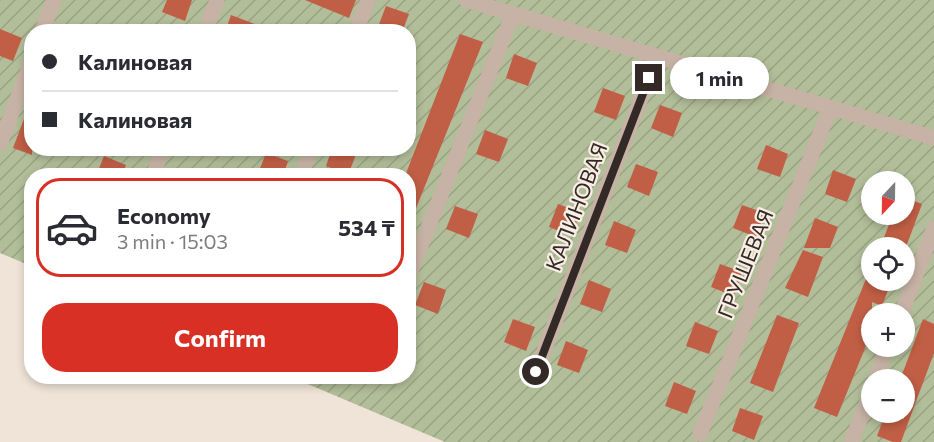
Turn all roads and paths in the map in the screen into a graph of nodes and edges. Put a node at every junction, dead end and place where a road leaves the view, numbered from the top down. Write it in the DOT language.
graph roads {
  1 [pos="54,0"];
  2 [pos="217,0"];
  3 [pos="368,0"];
  4 [pos="466,0"];
  5 [pos="513,14"];
  6 [pos="45,24"];
  7 [pos="209,24"];
  8 [pos="359,24"];
  9 [pos="657,57"];
  10 [pos="24,81"];
  11 [pos="830,109"];
  12 [pos="934,138"];
  13 [pos="0,144"];
  14 [pos="934,228"];
  15 [pos="416,258"];
  16 [pos="905,303"];
  17 [pos="536,372"];
  18 [pos="861,417"];
  19 [pos="700,434"];
  20 [pos="851,442"];
  1 -- 6 [label="street"];
  2 -- 7 [label="street"];
  3 -- 8 [label="street"];
  4 -- 5 [label="street"];
  5 -- 9 [label="street"];
  5 -- 15 [label="street"];
  9 -- 11 [label="street"];
  9 -- 17 [label="street, КАЛИНОВАЯ"];
  10 -- 13 [label="street"];
  11 -- 12 [label="street"];
  11 -- 19 [label="street, ГРУШЕВАЯ"];
  14 -- 16 [label="street"];
  18 -- 20 [label="street"];
}
